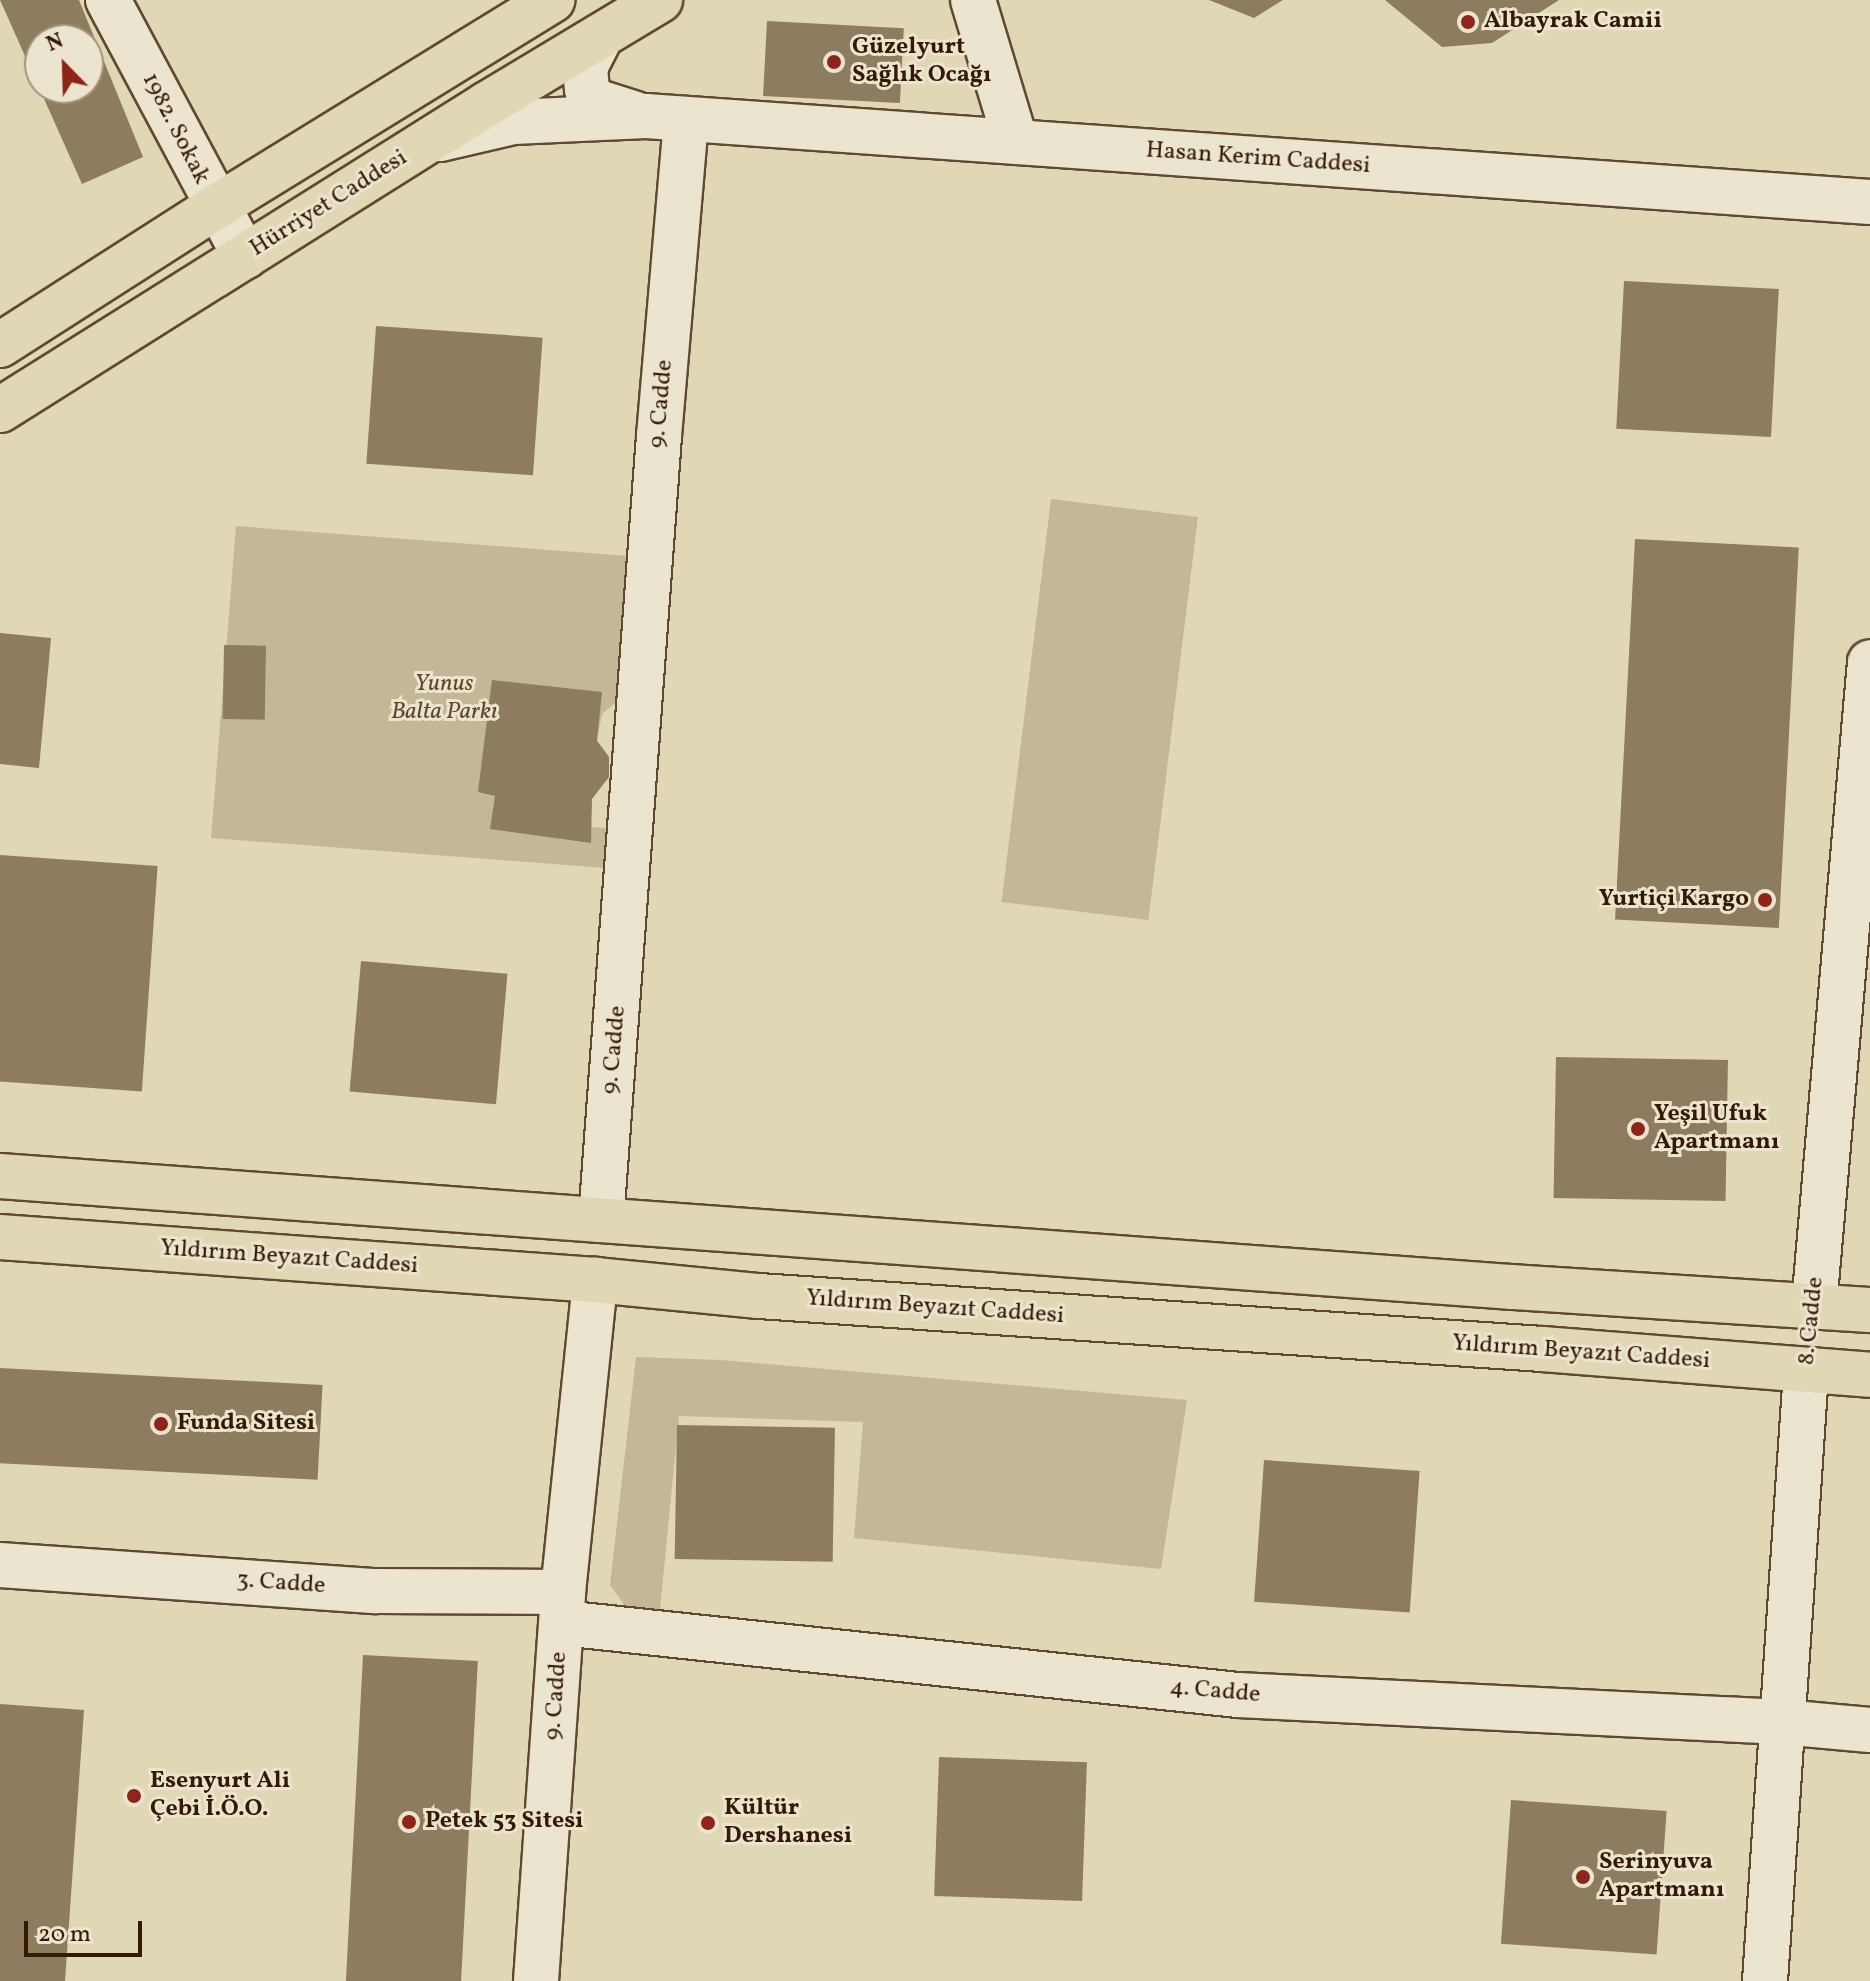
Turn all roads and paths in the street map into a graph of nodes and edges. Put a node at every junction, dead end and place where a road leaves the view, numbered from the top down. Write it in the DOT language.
graph roads {
  1 [pos="108,0"];
  2 [pos="553,0"];
  3 [pos="660,0"];
  4 [pos="973,0"];
  5 [pos="601,36"];
  6 [pos="666,118"];
  7 [pos="1016,142"];
  8 [pos="422,145"];
  9 [pos="1870,202"];
  10 [pos="216,207"];
  11 [pos="245,257"];
  12 [pos="0,345"];
  13 [pos="0,410"];
  14 [pos="1870,662"];
  15 [pos="0,1176"];
  16 [pos="601,1220"];
  17 [pos="0,1237"];
  18 [pos="595,1280"];
  19 [pos="1814,1306"];
  20 [pos="1870,1310"];
  21 [pos="1806,1371"];
  22 [pos="1870,1375"];
  23 [pos="0,1565"];
  24 [pos="563,1608"];
  25 [pos="1782,1722"];
  26 [pos="1870,1730"];
  27 [pos="536,1981"];
  28 [pos="1765,1981"];
  1 -- 10 [label="street, 1982. Sokak"];
  2 -- 10 [label="main road"];
  3 -- 5 [label="main road, Hürriyet Caddesi"];
  4 -- 7 [label="street"];
  5 -- 6 [label="street"];
  5 -- 8 [label="main road, Hürriyet Caddesi"];
  6 -- 7 [label="street, Hasan Kerim Caddesi"];
  6 -- 8 [label="street"];
  6 -- 16 [label="street, 9. Cadde"];
  7 -- 9 [label="street, Hasan Kerim Caddesi"];
  8 -- 11 [label="main road, Hürriyet Caddesi"];
  10 -- 11 [label="street, 1982. Sokak"];
  10 -- 12 [label="main road"];
  11 -- 13 [label="main road, Hürriyet Caddesi"];
  14 -- 19 [label="street, 8. Cadde"];
  15 -- 16 [label="main road"];
  16 -- 18 [label="main road, 9. Cadde"];
  16 -- 19 [label="main road"];
  17 -- 18 [label="main road, Yıldırım Beyazıt Caddesi"];
  18 -- 21 [label="main road, Yıldırım Beyazıt Caddesi"];
  18 -- 24 [label="street, 9. Cadde"];
  19 -- 20 [label="main road"];
  19 -- 21 [label="main road, 8. Cadde"];
  21 -- 22 [label="main road, Yıldırım Beyazıt Caddesi"];
  21 -- 25 [label="street, 8. Cadde"];
  23 -- 24 [label="street, 3. Cadde"];
  24 -- 25 [label="street, 4. Cadde"];
  24 -- 27 [label="street, 9. Cadde"];
  25 -- 26 [label="street, 4. Cadde"];
  25 -- 28 [label="street, 8. Cadde"];
}
